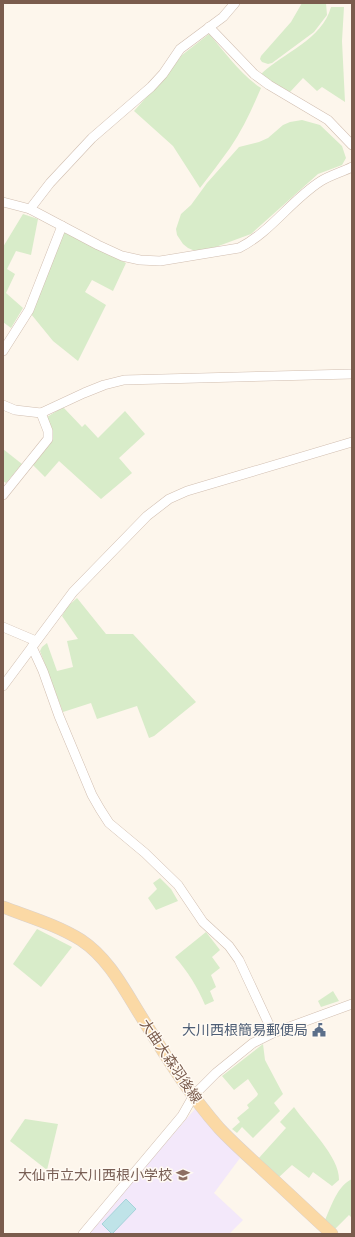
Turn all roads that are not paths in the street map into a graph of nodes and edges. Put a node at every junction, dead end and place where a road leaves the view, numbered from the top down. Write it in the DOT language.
graph roads {
  1 [pos="235,3"];
  2 [pos="209,27"];
  3 [pos="352,145"];
  4 [pos="352,167"];
  5 [pos="3,202"];
  6 [pos="30,209"];
  7 [pos="62,226"];
  8 [pos="3,351"];
  9 [pos="352,374"];
  10 [pos="3,405"];
  11 [pos="41,413"];
  12 [pos="352,442"];
  13 [pos="3,496"];
  14 [pos="3,627"];
  15 [pos="34,644"];
  16 [pos="3,686"];
  17 [pos="3,907"];
  18 [pos="352,1004"];
  19 [pos="273,1033"];
  20 [pos="194,1096"];
  21 [pos="83,1234"];
  22 [pos="332,1234"];
  1 -- 2 [label="street"];
  2 -- 3 [label="street"];
  2 -- 6 [label="street"];
  4 -- 7 [label="street"];
  5 -- 6 [label="street"];
  6 -- 7 [label="street"];
  7 -- 8 [label="street"];
  9 -- 11 [label="street"];
  10 -- 11 [label="street"];
  11 -- 13 [label="street"];
  12 -- 15 [label="street"];
  14 -- 15 [label="street"];
  15 -- 16 [label="street"];
  15 -- 19 [label="street"];
  17 -- 20 [label="main road, 大曲大森羽後線"];
  18 -- 19 [label="street"];
  19 -- 20 [label="street"];
  20 -- 21 [label="street"];
  20 -- 22 [label="main road, 大曲大森羽後線"];
}
